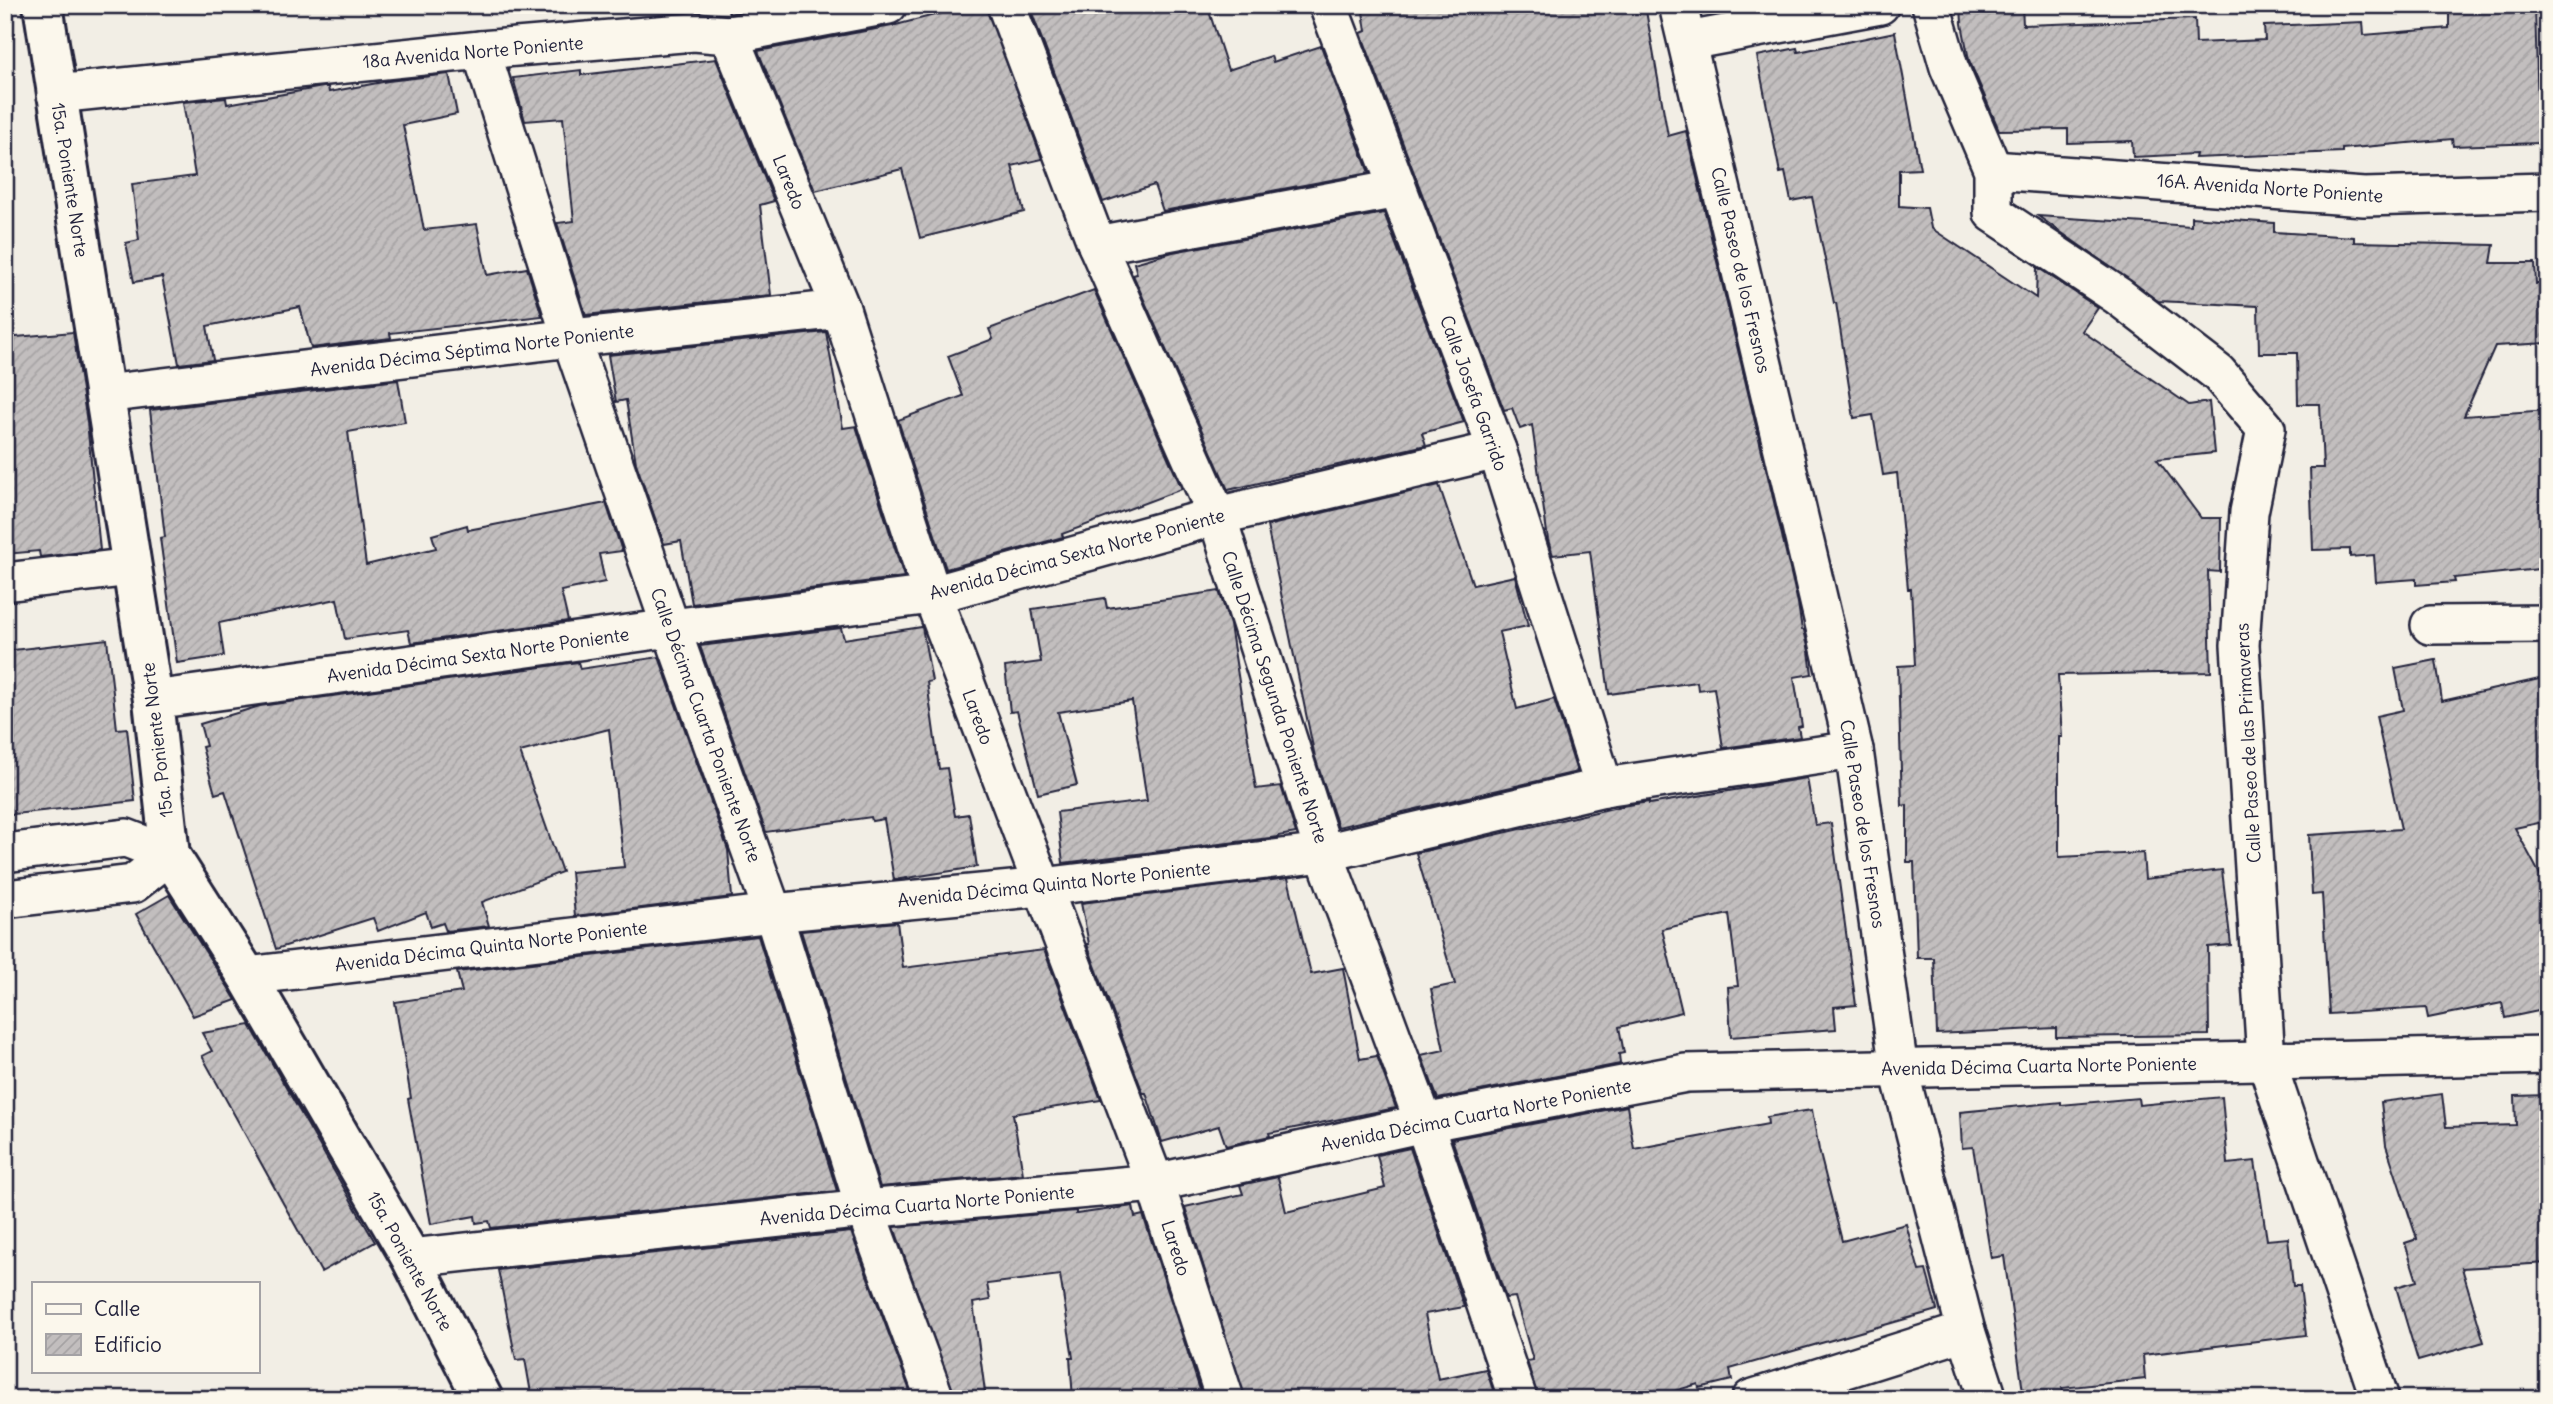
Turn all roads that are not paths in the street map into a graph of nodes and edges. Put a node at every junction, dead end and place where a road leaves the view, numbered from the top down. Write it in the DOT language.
graph roads {
  1 [pos="43,5"];
  2 [pos="888,5"];
  3 [pos="1006,5"];
  4 [pos="1328,5"];
  5 [pos="1678,5"];
  6 [pos="1880,5"];
  7 [pos="1931,5"];
  8 [pos="703,24"];
  9 [pos="1688,41"];
  10 [pos="481,50"];
  11 [pos="56,94"];
  12 [pos="1993,170"];
  13 [pos="1397,189"];
  14 [pos="2548,192"];
  15 [pos="1097,245"];
  16 [pos="841,309"];
  17 [pos="572,338"];
  18 [pos="104,394"];
  19 [pos="1497,450"];
  20 [pos="1217,516"];
  21 [pos="132,567"];
  22 [pos="5,582"];
  23 [pos="932,595"];
  24 [pos="2548,624"];
  25 [pos="2430,625"];
  26 [pos="671,628"];
  27 [pos="153,700"];
  28 [pos="1854,750"];
  29 [pos="1604,787"];
  30 [pos="5,853"];
  31 [pos="1324,853"];
  32 [pos="170,855"];
  33 [pos="1042,887"];
  34 [pos="5,899"];
  35 [pos="773,913"];
  36 [pos="247,975"];
  37 [pos="2548,1055"];
  38 [pos="2266,1060"];
  39 [pos="1899,1070"];
  40 [pos="1424,1123"];
  41 [pos="1155,1183"];
  42 [pos="865,1209"];
  43 [pos="411,1258"];
  44 [pos="1966,1331"];
  45 [pos="484,1399"];
  46 [pos="935,1399"];
  47 [pos="1225,1399"];
  48 [pos="1518,1399"];
  49 [pos="1751,1399"];
  50 [pos="1988,1399"];
  51 [pos="2380,1399"];
  1 -- 11 [label="street, 15a. Poniente Norte"];
  2 -- 8 [label="street, 18a Avenida Norte Poniente"];
  3 -- 15 [label="street, Calle Décima Segunda Poniente Norte"];
  4 -- 13 [label="street, Calle Josefa Garrido"];
  5 -- 9 [label="street"];
  6 -- 9 [label="street"];
  7 -- 12 [label="street, Calle Paseo de las Primaveras"];
  8 -- 10 [label="street, 18a Avenida Norte Poniente"];
  8 -- 16 [label="street, Laredo"];
  9 -- 28 [label="street, Calle Paseo de los Fresnos"];
  10 -- 11 [label="street, 18a Avenida Norte Poniente"];
  10 -- 17 [label="street, Calle Décima Cuarta Poniente Norte"];
  11 -- 18 [label="street, 15a. Poniente Norte"];
  12 -- 14 [label="street, 16A. Avenida Norte Poniente"];
  12 -- 38 [label="street, Calle Paseo de las Primaveras"];
  13 -- 15 [label="street"];
  13 -- 19 [label="street, Calle Josefa Garrido"];
  15 -- 20 [label="street, Calle Décima Segunda Poniente Norte"];
  16 -- 17 [label="street, Avenida Décima Séptima Norte Poniente"];
  16 -- 23 [label="street, Laredo"];
  17 -- 18 [label="street, Avenida Décima Séptima Norte Poniente"];
  17 -- 26 [label="street, Calle Décima Cuarta Poniente Norte"];
  18 -- 21 [label="street, 15a. Poniente Norte"];
  19 -- 20 [label="street, Avenida Décima Sexta Norte Poniente"];
  19 -- 29 [label="street, Calle Josefa Garrido"];
  20 -- 23 [label="street, Avenida Décima Sexta Norte Poniente"];
  20 -- 31 [label="street, Calle Décima Segunda Poniente Norte"];
  21 -- 22 [label="street"];
  21 -- 27 [label="street, 15a. Poniente Norte"];
  23 -- 26 [label="street, Avenida Décima Sexta Norte Poniente"];
  23 -- 33 [label="street, Laredo"];
  24 -- 25 [label="street"];
  26 -- 27 [label="street, Avenida Décima Sexta Norte Poniente"];
  26 -- 35 [label="street, Calle Décima Cuarta Poniente Norte"];
  27 -- 32 [label="street, 15a. Poniente Norte"];
  28 -- 29 [label="street, Avenida Décima Quinta Norte Poniente"];
  28 -- 39 [label="street, Calle Paseo de los Fresnos"];
  29 -- 31 [label="street, Avenida Décima Quinta Norte Poniente"];
  30 -- 32 [label="street"];
  31 -- 33 [label="street, Avenida Décima Quinta Norte Poniente"];
  31 -- 40 [label="street, Calle Décima Segunda Poniente Norte"];
  32 -- 34 [label="street"];
  32 -- 36 [label="street, 15a. Poniente Norte"];
  33 -- 35 [label="street, Avenida Décima Quinta Norte Poniente"];
  33 -- 41 [label="street, Laredo"];
  35 -- 36 [label="street, Avenida Décima Quinta Norte Poniente"];
  35 -- 42 [label="street, Calle Décima Cuarta Poniente Norte"];
  36 -- 43 [label="street, 15a. Poniente Norte"];
  37 -- 38 [label="street, Avenida Décima Cuarta Norte Poniente"];
  38 -- 39 [label="street, Avenida Décima Cuarta Norte Poniente"];
  38 -- 51 [label="street, Calle Paseo de las Primaveras"];
  39 -- 40 [label="street, Avenida Décima Cuarta Norte Poniente"];
  39 -- 44 [label="street, Calle Paseo de los Fresnos"];
  40 -- 41 [label="street, Avenida Décima Cuarta Norte Poniente"];
  40 -- 48 [label="street, Calle Décima Segunda Poniente Norte"];
  41 -- 42 [label="street, Avenida Décima Cuarta Norte Poniente"];
  41 -- 47 [label="street, Laredo"];
  42 -- 43 [label="street, Avenida Décima Cuarta Norte Poniente"];
  42 -- 46 [label="street, Calle Décima Cuarta Poniente Norte"];
  43 -- 45 [label="street, 15a. Poniente Norte"];
  44 -- 49 [label="street"];
  44 -- 50 [label="street, Calle Paseo de los Fresnos"];
}
